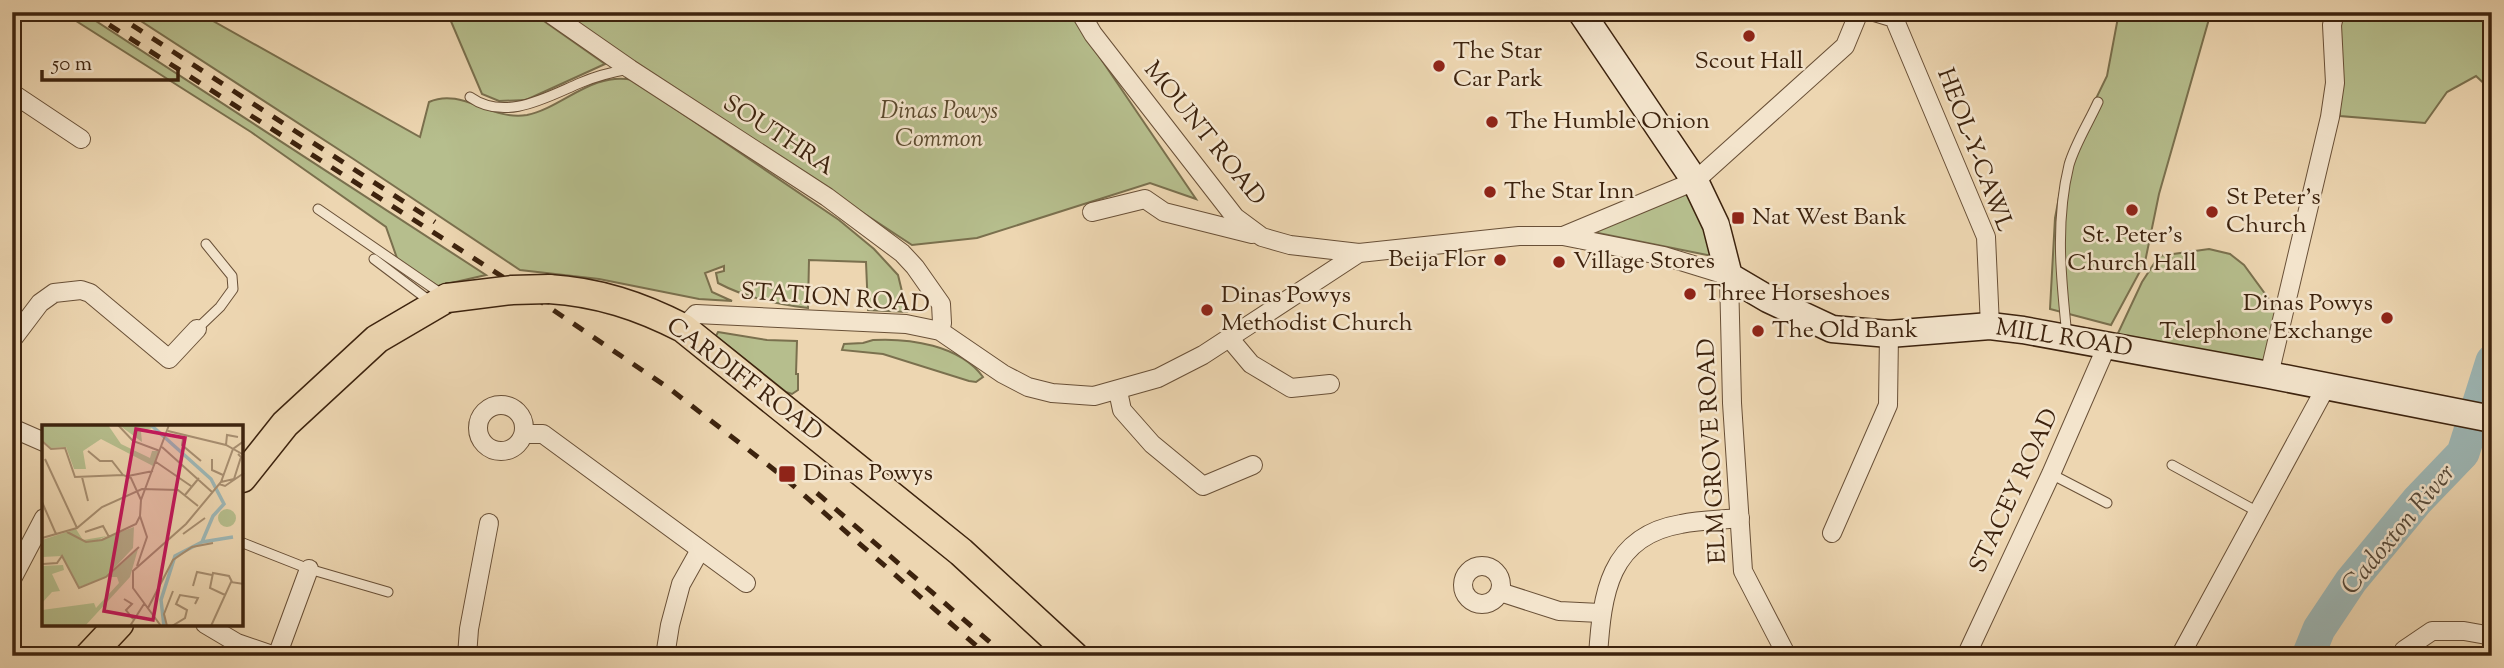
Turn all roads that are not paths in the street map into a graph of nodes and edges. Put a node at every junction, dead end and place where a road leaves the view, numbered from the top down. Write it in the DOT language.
graph roads {
  1 [pos="548,12"];
  2 [pos="1080,12"];
  3 [pos="1581,12"];
  4 [pos="1858,12"];
  5 [pos="1874,12"];
  6 [pos="2335,12"];
  7 [pos="630,69"];
  8 [pos="12,93"];
  9 [pos="470,97"];
  10 [pos="2098,102"];
  11 [pos="81,139"];
  12 [pos="1695,181"];
  13 [pos="318,209"];
  14 [pos="1092,212"];
  15 [pos="1563,236"];
  16 [pos="1262,237"];
  17 [pos="206,244"];
  18 [pos="1359,253"];
  19 [pos="374,259"];
  20 [pos="1729,276"];
  21 [pos="441,302"];
  22 [pos="1990,326"];
  23 [pos="683,328"];
  24 [pos="197,330"];
  25 [pos="940,331"];
  26 [pos="1889,334"];
  27 [pos="2067,338"];
  28 [pos="1230,339"];
  29 [pos="12,340"];
  30 [pos="2105,345"];
  31 [pos="2269,374"];
  32 [pos="1330,384"];
  33 [pos="2326,387"];
  34 [pos="1118,391"];
  35 [pos="2490,419"];
  36 [pos="12,428"];
  37 [pos="524,434"];
  38 [pos="42,441"];
  39 [pos="1253,465"];
  40 [pos="2172,465"];
  41 [pos="2051,474"];
  42 [pos="243,477"];
  43 [pos="2107,503"];
  44 [pos="2258,512"];
  45 [pos="1740,518"];
  46 [pos="42,522"];
  47 [pos="489,523"];
  48 [pos="1832,533"];
  49 [pos="243,543"];
  50 [pos="700,550"];
  51 [pos="309,569"];
  52 [pos="12,579"];
  53 [pos="746,583"];
  54 [pos="388,592"];
  55 [pos="1500,592"];
  56 [pos="1600,613"];
  57 [pos="117,626"];
  58 [pos="208,626"];
  59 [pos="2492,636"];
  60 [pos="89,656"];
  61 [pos="276,656"];
  62 [pos="467,656"];
  63 [pos="665,656"];
  64 [pos="1074,656"];
  65 [pos="1598,656"];
  66 [pos="1787,656"];
  67 [pos="1966,656"];
  68 [pos="2180,656"];
  69 [pos="2402,656"];
  1 -- 7 [label="street, SOUTHRA"];
  2 -- 16 [label="street, MOUNT ROAD"];
  3 -- 12 [label="street"];
  4 -- 12 [label="street, STATION ROAD"];
  5 -- 22 [label="street, HEOL-Y-CAWL"];
  6 -- 31 [label="street"];
  7 -- 9 [label="lane"];
  7 -- 25 [label="street, SOUTHRA"];
  8 -- 11 [label="street"];
  10 -- 27 [label="lane"];
  12 -- 15 [label="street, STATION ROAD"];
  12 -- 20 [label="street"];
  13 -- 21 [label="lane"];
  14 -- 16 [label="street"];
  15 -- 18 [label="street, STATION ROAD"];
  15 -- 20 [label="street, STATION ROAD"];
  16 -- 18 [label="street, MOUNT ROAD"];
  17 -- 24 [label="lane"];
  18 -- 28 [label="street, STATION ROAD"];
  19 -- 21 [label="lane"];
  20 -- 26 [label="street, MILL ROAD"];
  20 -- 45 [label="street, ELM GROVE ROAD"];
  21 -- 23 [label="main road, CARDIFF ROAD, bridge"];
  21 -- 42 [label="main road"];
  22 -- 26 [label="street, MILL ROAD"];
  22 -- 27 [label="street, MILL ROAD"];
  23 -- 25 [label="street, STATION ROAD"];
  23 -- 64 [label="main road, CARDIFF ROAD"];
  24 -- 29 [label="street"];
  25 -- 34 [label="street, STATION ROAD"];
  26 -- 48 [label="street"];
  27 -- 30 [label="street, MILL ROAD"];
  28 -- 32 [label="street"];
  28 -- 34 [label="street, STATION ROAD"];
  30 -- 31 [label="street, MILL ROAD"];
  30 -- 41 [label="street, STACEY ROAD"];
  31 -- 33 [label="street, MILL ROAD"];
  33 -- 35 [label="street, MILL ROAD"];
  33 -- 44 [label="street"];
  34 -- 39 [label="street"];
  36 -- 38 [label="street"];
  37 -- 50 [label="street"];
  40 -- 44 [label="lane"];
  41 -- 43 [label="lane"];
  41 -- 67 [label="street, STACEY ROAD"];
  44 -- 68 [label="street"];
  45 -- 56 [label="street"];
  45 -- 66 [label="street, ELM GROVE ROAD"];
  46 -- 52 [label="street"];
  47 -- 62 [label="street"];
  49 -- 51 [label="lane"];
  50 -- 53 [label="street"];
  50 -- 63 [label="street"];
  51 -- 54 [label="lane"];
  51 -- 61 [label="street"];
  55 -- 56 [label="street"];
  56 -- 65 [label="street"];
  57 -- 60 [label="main road"];
  58 -- 61 [label="street"];
  59 -- 69 [label="street"];
}
